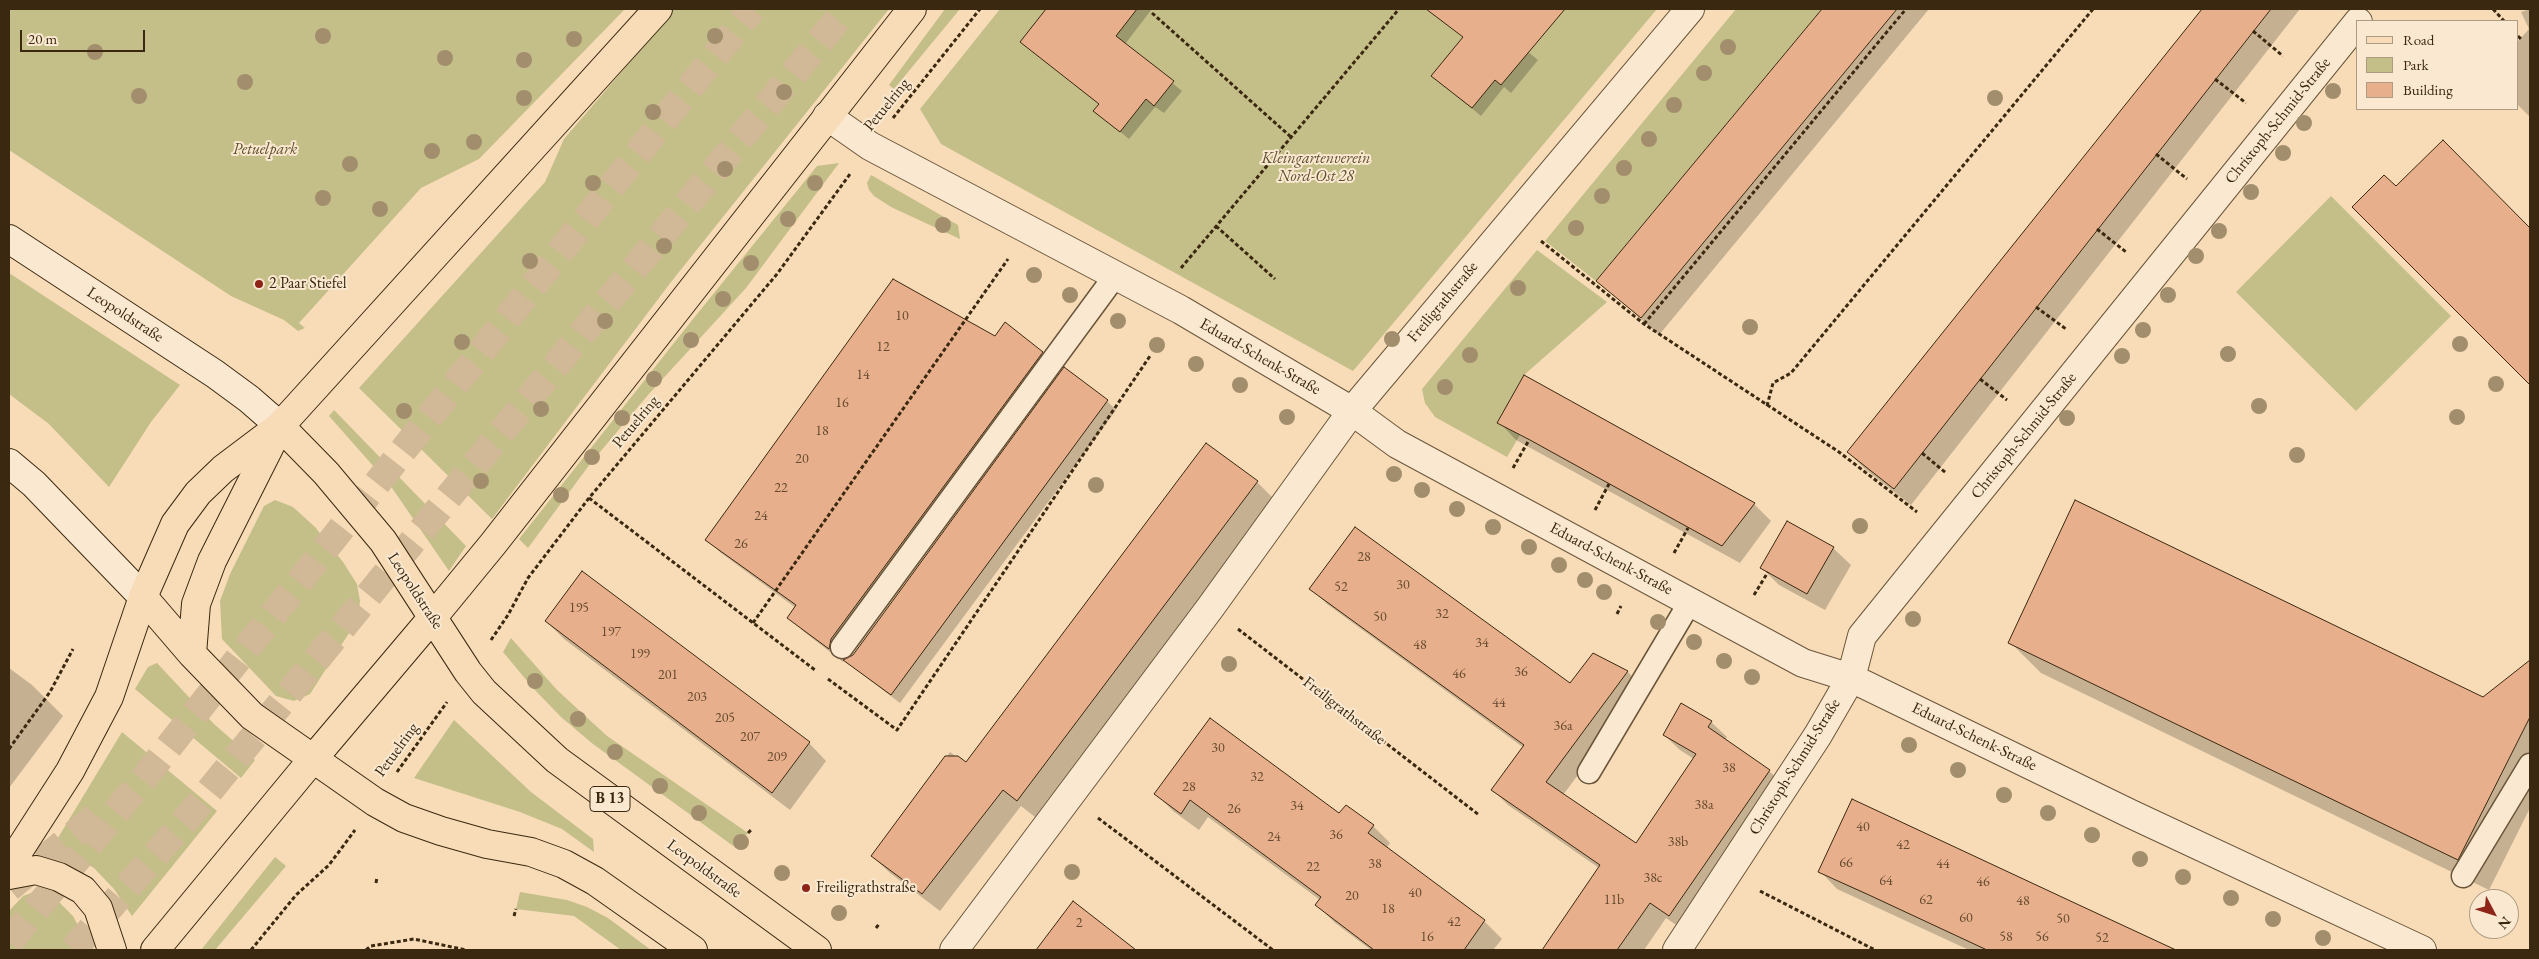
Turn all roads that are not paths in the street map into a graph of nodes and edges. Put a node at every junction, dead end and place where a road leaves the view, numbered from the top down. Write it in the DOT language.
graph roads {
  1 [pos="658,9"];
  2 [pos="912,9"];
  3 [pos="1690,9"];
  4 [pos="2368,9"];
  5 [pos="2360,20"];
  6 [pos="2356,24"];
  7 [pos="827,116"];
  8 [pos="9,239"];
  9 [pos="1115,276"];
  10 [pos="1352,411"];
  11 [pos="280,426"];
  12 [pos="9,463"];
  13 [pos="143,597"];
  14 [pos="1690,602"];
  15 [pos="433,617"];
  16 [pos="842,647"];
  17 [pos="192,654"];
  18 [pos="1851,678"];
  19 [pos="312,760"];
  20 [pos="2530,765"];
  21 [pos="1589,772"];
  22 [pos="9,866"];
  23 [pos="9,875"];
  24 [pos="2463,876"];
  25 [pos="112,950"];
  26 [pos="155,950"];
  27 [pos="693,950"];
  28 [pos="817,950"];
  29 [pos="954,950"];
  30 [pos="1677,950"];
  31 [pos="2422,950"];
  1 -- 11 [label="main road"];
  2 -- 7 [label="main road"];
  3 -- 10 [label="street, Freiligrathstraße"];
  4 -- 5 [label="street, Christoph-Schmid-Straße"];
  6 -- 18 [label="street, Christoph-Schmid-Straße"];
  7 -- 9 [label="street, Eduard-Schenk-Straße"];
  7 -- 15 [label="main road"];
  8 -- 11 [label="street, Leopoldstraße"];
  9 -- 10 [label="street, Eduard-Schenk-Straße"];
  9 -- 16 [label="lane"];
  10 -- 14 [label="street, Eduard-Schenk-Straße"];
  10 -- 29 [label="street, Freiligrathstraße"];
  11 -- 13 [label="main road"];
  11 -- 15 [label="main road, Leopoldstraße"];
  11 -- 17 [label="main road"];
  12 -- 13 [label="street"];
  13 -- 17 [label="main road"];
  13 -- 22 [label="main road"];
  14 -- 18 [label="street, Eduard-Schenk-Straße"];
  14 -- 21 [label="lane"];
  15 -- 19 [label="main road"];
  15 -- 28 [label="main road, Leopoldstraße / B 13"];
  17 -- 19 [label="main road"];
  18 -- 30 [label="street, Christoph-Schmid-Straße"];
  18 -- 31 [label="street, Eduard-Schenk-Straße"];
  19 -- 26 [label="main road"];
  19 -- 27 [label="main road"];
  20 -- 24 [label="lane"];
  23 -- 25 [label="main road"];
}
